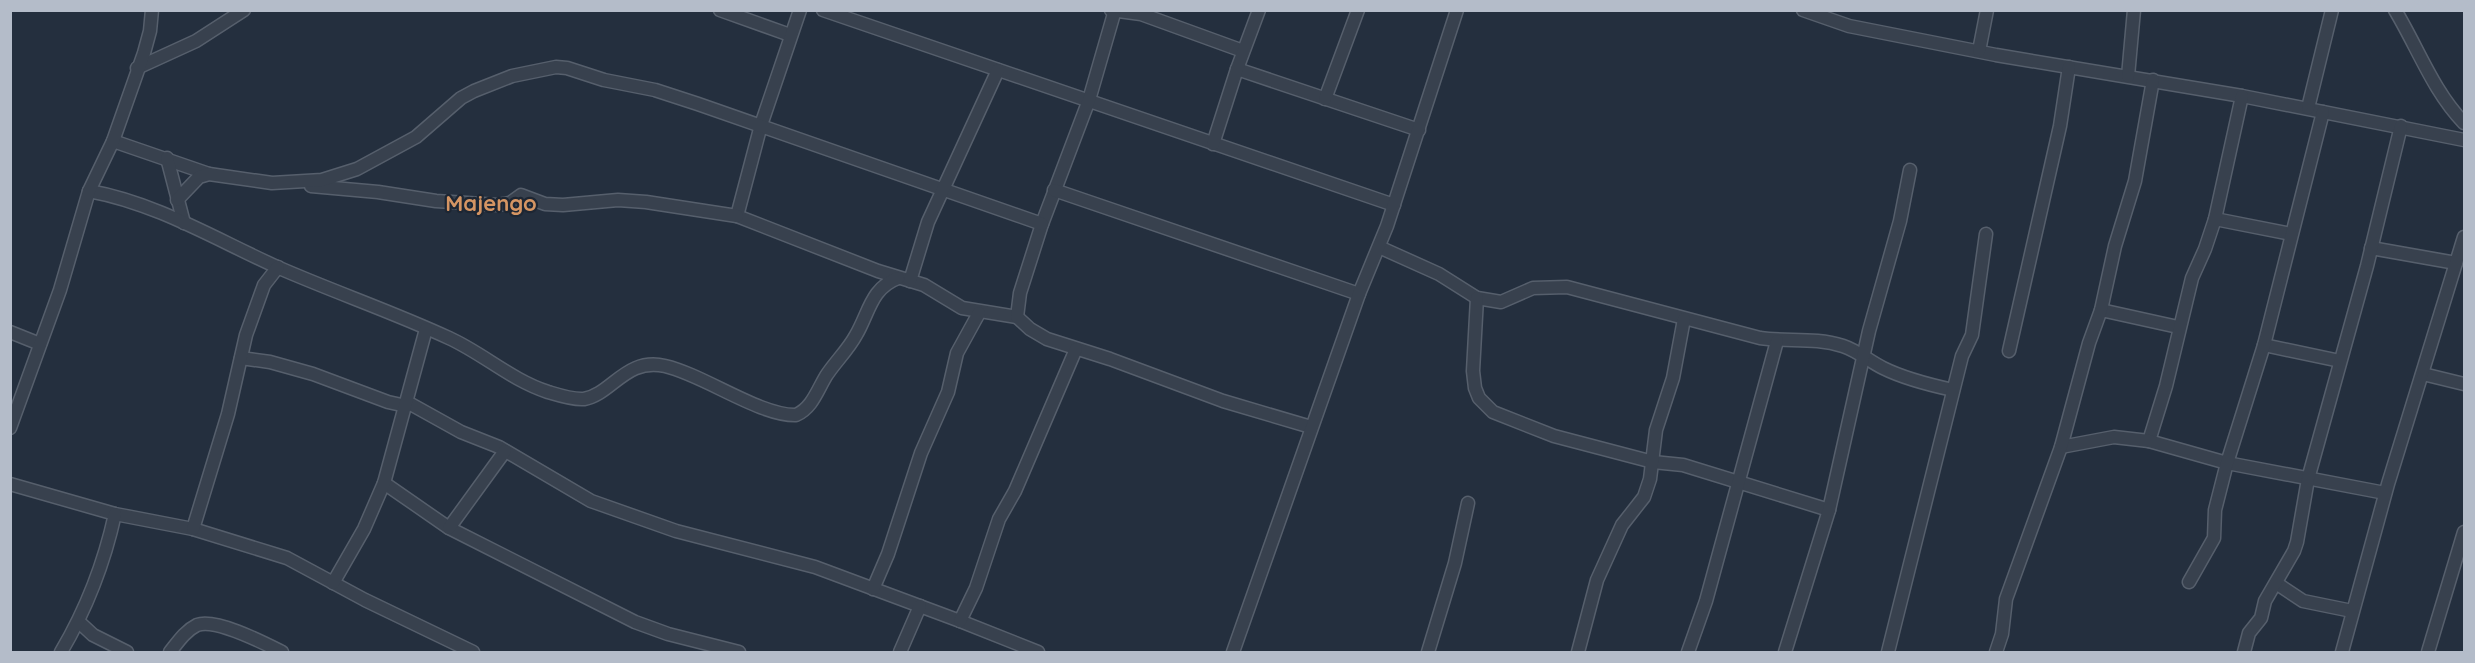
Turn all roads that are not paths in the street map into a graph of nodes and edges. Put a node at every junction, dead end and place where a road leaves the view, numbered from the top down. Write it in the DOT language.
graph roads {
  1 [pos="152,10"];
  2 [pos="244,10"];
  3 [pos="720,10"];
  4 [pos="800,10"];
  5 [pos="823,10"];
  6 [pos="1259,10"];
  7 [pos="1358,10"];
  8 [pos="1457,10"];
  9 [pos="1803,10"];
  10 [pos="1987,10"];
  11 [pos="2134,10"];
  12 [pos="2332,10"];
  13 [pos="2395,10"];
  14 [pos="1113,11"];
  15 [pos="1824,14"];
  16 [pos="790,35"];
  17 [pos="1243,51"];
  18 [pos="1979,51"];
  19 [pos="2069,67"];
  20 [pos="137,68"];
  21 [pos="1237,69"];
  22 [pos="998,70"];
  23 [pos="2128,76"];
  24 [pos="2153,81"];
  25 [pos="2242,96"];
  26 [pos="1325,99"];
  27 [pos="1089,100"];
  28 [pos="2308,108"];
  29 [pos="2323,112"];
  30 [pos="2464,123"];
  31 [pos="761,125"];
  32 [pos="2401,126"];
  33 [pos="1419,130"];
  34 [pos="2464,140"];
  35 [pos="112,141"];
  36 [pos="1213,144"];
  37 [pos="167,158"];
  38 [pos="1910,170"];
  39 [pos="209,174"];
  40 [pos="272,183"];
  41 [pos="943,189"];
  42 [pos="1054,190"];
  43 [pos="89,191"];
  44 [pos="177,200"];
  45 [pos="1394,205"];
  46 [pos="737,216"];
  47 [pos="2215,219"];
  48 [pos="184,223"];
  49 [pos="1042,224"];
  50 [pos="1986,234"];
  51 [pos="2292,234"];
  52 [pos="2464,237"];
  53 [pos="1379,247"];
  54 [pos="2371,248"];
  55 [pos="2457,263"];
  56 [pos="278,267"];
  57 [pos="904,280"];
  58 [pos="1359,294"];
  59 [pos="1477,298"];
  60 [pos="2101,310"];
  61 [pos="979,313"];
  62 [pos="1017,317"];
  63 [pos="1684,319"];
  64 [pos="2178,327"];
  65 [pos="426,329"];
  66 [pos="10,332"];
  67 [pos="1777,341"];
  68 [pos="40,344"];
  69 [pos="2264,345"];
  70 [pos="1077,348"];
  71 [pos="2009,351"];
  72 [pos="1863,355"];
  73 [pos="241,358"];
  74 [pos="2340,361"];
  75 [pos="2423,374"];
  76 [pos="2464,384"];
  77 [pos="1953,390"];
  78 [pos="407,404"];
  79 [pos="1311,427"];
  80 [pos="10,428"];
  81 [pos="2149,441"];
  82 [pos="2061,447"];
  83 [pos="505,451"];
  84 [pos="1653,462"];
  85 [pos="2227,463"];
  86 [pos="2308,479"];
  87 [pos="384,483"];
  88 [pos="1737,483"];
  89 [pos="10,484"];
  90 [pos="2385,493"];
  91 [pos="1468,503"];
  92 [pos="1829,510"];
  93 [pos="115,514"];
  94 [pos="449,528"];
  95 [pos="193,529"];
  96 [pos="2464,532"];
  97 [pos="2189,582"];
  98 [pos="333,583"];
  99 [pos="2276,583"];
  100 [pos="873,589"];
  101 [pos="920,606"];
  102 [pos="2352,611"];
  103 [pos="960,621"];
  104 [pos="79,622"];
  105 [pos="703,648"];
  106 [pos="459,650"];
  107 [pos="61,652"];
  108 [pos="127,652"];
  109 [pos="170,652"];
  110 [pos="282,652"];
  111 [pos="473,652"];
  112 [pos="739,652"];
  113 [pos="900,652"];
  114 [pos="1038,652"];
  115 [pos="1233,652"];
  116 [pos="1428,652"];
  117 [pos="1578,652"];
  118 [pos="1688,652"];
  119 [pos="1785,652"];
  120 [pos="1888,652"];
  121 [pos="1996,652"];
  122 [pos="2244,652"];
  123 [pos="2342,652"];
  124 [pos="2428,652"];
  1 -- 20 [label="street"];
  2 -- 20 [label="street"];
  3 -- 16 [label="street"];
  4 -- 16 [label="street"];
  5 -- 22 [label="street"];
  6 -- 17 [label="street"];
  7 -- 26 [label="street"];
  8 -- 33 [label="street"];
  9 -- 15 [label="street"];
  10 -- 18 [label="street"];
  11 -- 23 [label="street"];
  12 -- 28 [label="street"];
  13 -- 30 [label="street"];
  14 -- 17 [label="street"];
  14 -- 27 [label="street"];
  15 -- 18 [label="street"];
  16 -- 31 [label="street"];
  17 -- 21 [label="street"];
  18 -- 19 [label="street"];
  19 -- 23 [label="street"];
  19 -- 71 [label="street"];
  20 -- 35 [label="street"];
  21 -- 26 [label="street"];
  21 -- 36 [label="street"];
  22 -- 27 [label="street"];
  22 -- 41 [label="street"];
  23 -- 24 [label="street"];
  24 -- 25 [label="street"];
  24 -- 60 [label="street"];
  25 -- 28 [label="street"];
  25 -- 47 [label="street"];
  26 -- 33 [label="street"];
  27 -- 36 [label="street"];
  27 -- 42 [label="street"];
  28 -- 29 [label="street"];
  29 -- 32 [label="street"];
  29 -- 51 [label="street"];
  31 -- 40 [label="street"];
  31 -- 41 [label="street"];
  31 -- 46 [label="street"];
  32 -- 34 [label="street"];
  32 -- 54 [label="street"];
  33 -- 45 [label="street"];
  35 -- 37 [label="street"];
  35 -- 43 [label="street"];
  36 -- 45 [label="street"];
  37 -- 39 [label="street"];
  37 -- 44 [label="street"];
  38 -- 72 [label="street"];
  39 -- 40 [label="street"];
  39 -- 44 [label="street"];
  40 -- 46 [label="street"];
  41 -- 49 [label="street"];
  41 -- 57 [label="street"];
  42 -- 49 [label="street"];
  42 -- 58 [label="street"];
  43 -- 48 [label="street"];
  43 -- 68 [label="street"];
  44 -- 48 [label="street"];
  45 -- 53 [label="street"];
  46 -- 57 [label="street"];
  47 -- 51 [label="street"];
  47 -- 64 [label="street"];
  48 -- 56 [label="street"];
  49 -- 62 [label="street"];
  50 -- 77 [label="street"];
  51 -- 69 [label="street"];
  52 -- 55 [label="street"];
  53 -- 58 [label="street"];
  53 -- 59 [label="street"];
  54 -- 55 [label="street"];
  54 -- 74 [label="street"];
  55 -- 75 [label="street"];
  56 -- 65 [label="street"];
  56 -- 73 [label="street"];
  57 -- 61 [label="street"];
  57 -- 65 [label="street"];
  58 -- 79 [label="street"];
  59 -- 63 [label="street"];
  59 -- 84 [label="street"];
  60 -- 64 [label="street"];
  60 -- 82 [label="street"];
  61 -- 62 [label="street"];
  61 -- 100 [label="street"];
  62 -- 70 [label="street"];
  63 -- 67 [label="street"];
  63 -- 84 [label="street"];
  64 -- 81 [label="street"];
  65 -- 78 [label="street"];
  66 -- 68 [label="street"];
  67 -- 72 [label="street"];
  67 -- 88 [label="street"];
  68 -- 80 [label="street"];
  69 -- 74 [label="street"];
  69 -- 85 [label="street"];
  70 -- 79 [label="street"];
  70 -- 103 [label="street"];
  72 -- 77 [label="street"];
  72 -- 92 [label="street"];
  73 -- 78 [label="street"];
  73 -- 95 [label="street"];
  74 -- 86 [label="street"];
  75 -- 76 [label="street"];
  75 -- 90 [label="street"];
  77 -- 120 [label="street"];
  78 -- 83 [label="street"];
  78 -- 87 [label="street"];
  79 -- 115 [label="street"];
  81 -- 82 [label="street"];
  81 -- 85 [label="street"];
  82 -- 121 [label="street"];
  83 -- 94 [label="street"];
  83 -- 100 [label="street"];
  84 -- 88 [label="street"];
  84 -- 117 [label="street"];
  85 -- 86 [label="street"];
  85 -- 97 [label="street"];
  86 -- 90 [label="street"];
  86 -- 99 [label="street"];
  87 -- 94 [label="street"];
  87 -- 98 [label="street"];
  88 -- 92 [label="street"];
  88 -- 118 [label="street"];
  89 -- 93 [label="street"];
  90 -- 102 [label="street"];
  91 -- 116 [label="street"];
  92 -- 119 [label="street"];
  93 -- 95 [label="street"];
  93 -- 104 [label="street"];
  94 -- 105 [label="street"];
  95 -- 98 [label="street"];
  96 -- 124 [label="street"];
  98 -- 106 [label="street"];
  99 -- 102 [label="street"];
  99 -- 122 [label="street"];
  100 -- 101 [label="street"];
  101 -- 103 [label="street"];
  101 -- 113 [label="street"];
  102 -- 123 [label="street"];
  103 -- 114 [label="street"];
  104 -- 107 [label="street"];
  104 -- 108 [label="street"];
  105 -- 112 [label="street"];
  106 -- 111 [label="street"];
  109 -- 110 [label="street"];
}
